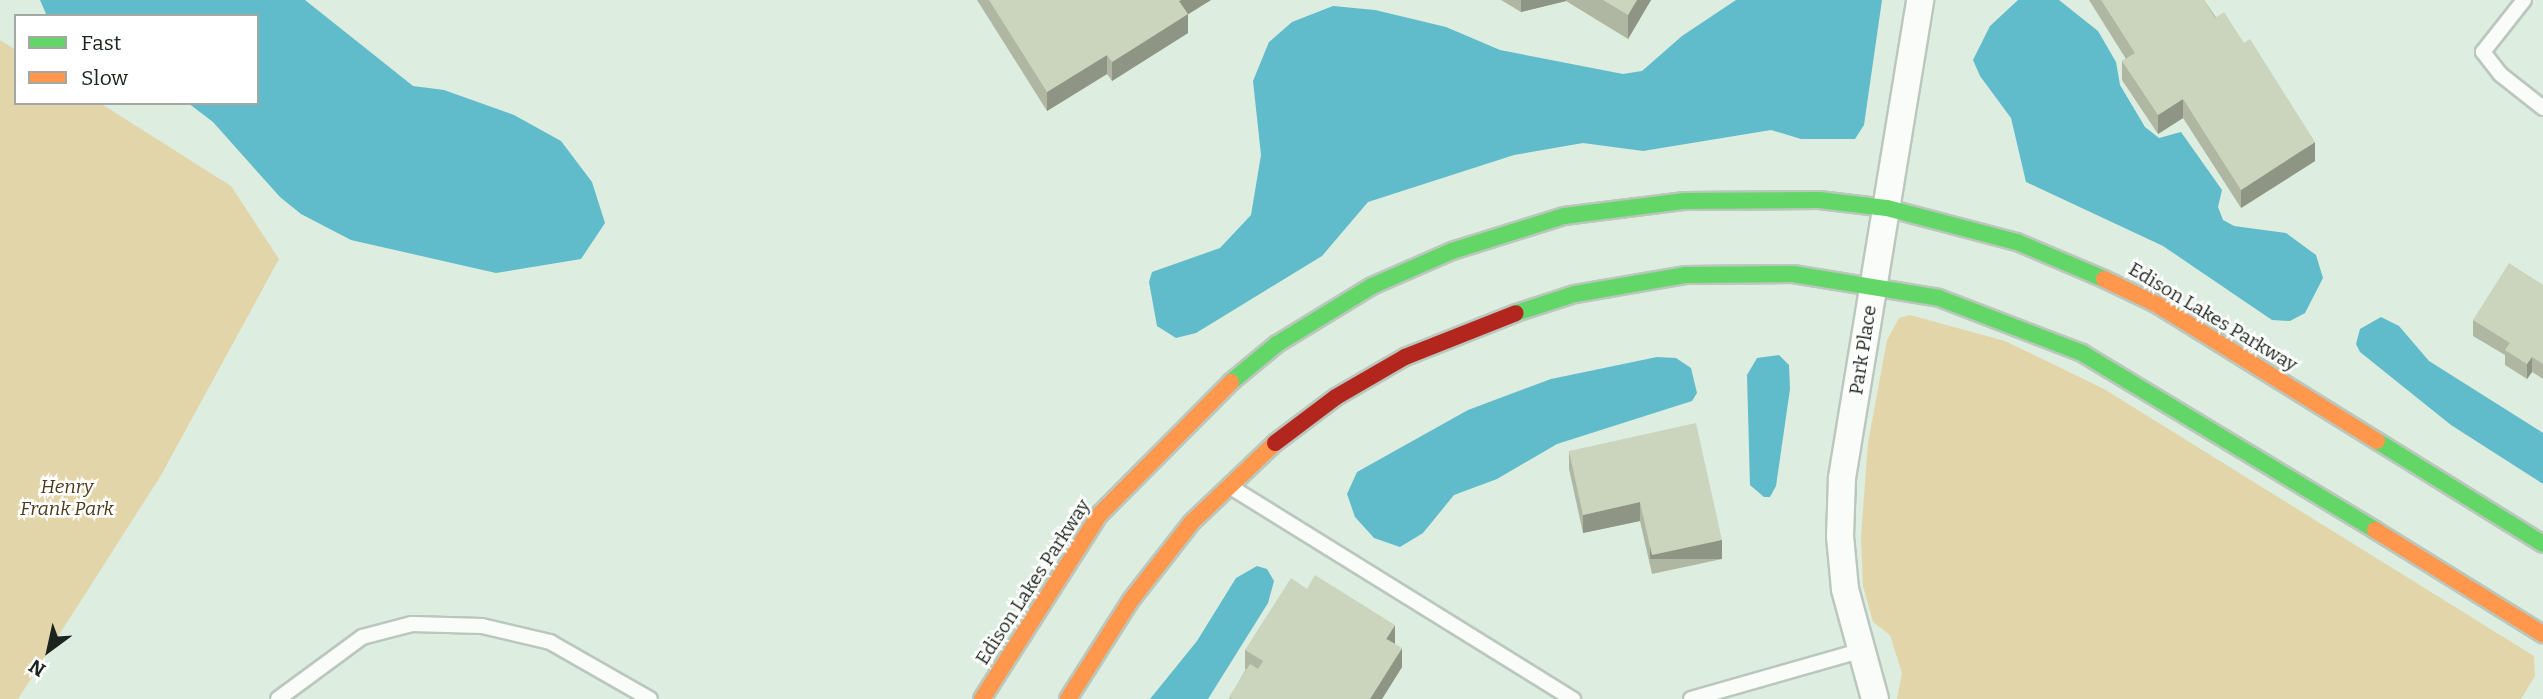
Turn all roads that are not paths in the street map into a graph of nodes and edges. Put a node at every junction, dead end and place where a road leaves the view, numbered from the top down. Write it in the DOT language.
graph roads {
  1 [pos="1920,0"];
  2 [pos="2524,0"];
  3 [pos="2543,108"];
  4 [pos="1887,208"];
  5 [pos="1873,285"];
  6 [pos="1227,485"];
  7 [pos="2543,544"];
  8 [pos="2543,634"];
  9 [pos="1860,651"];
  10 [pos="278,699"];
  11 [pos="650,699"];
  12 [pos="982,699"];
  13 [pos="1068,699"];
  14 [pos="1573,699"];
  15 [pos="1691,699"];
  16 [pos="1875,699"];
  1 -- 4 [label="street, Park Place"];
  2 -- 3 [label="lane"];
  4 -- 5 [label="street, Park Place"];
  4 -- 7 [label="street, Edison Lakes Parkway"];
  4 -- 12 [label="street, Edison Lakes Parkway"];
  5 -- 6 [label="street"];
  5 -- 8 [label="street"];
  5 -- 9 [label="street, Park Place"];
  6 -- 13 [label="street"];
  6 -- 14 [label="lane"];
  9 -- 15 [label="lane"];
  9 -- 16 [label="street, Park Place"];
  10 -- 11 [label="lane"];
}
